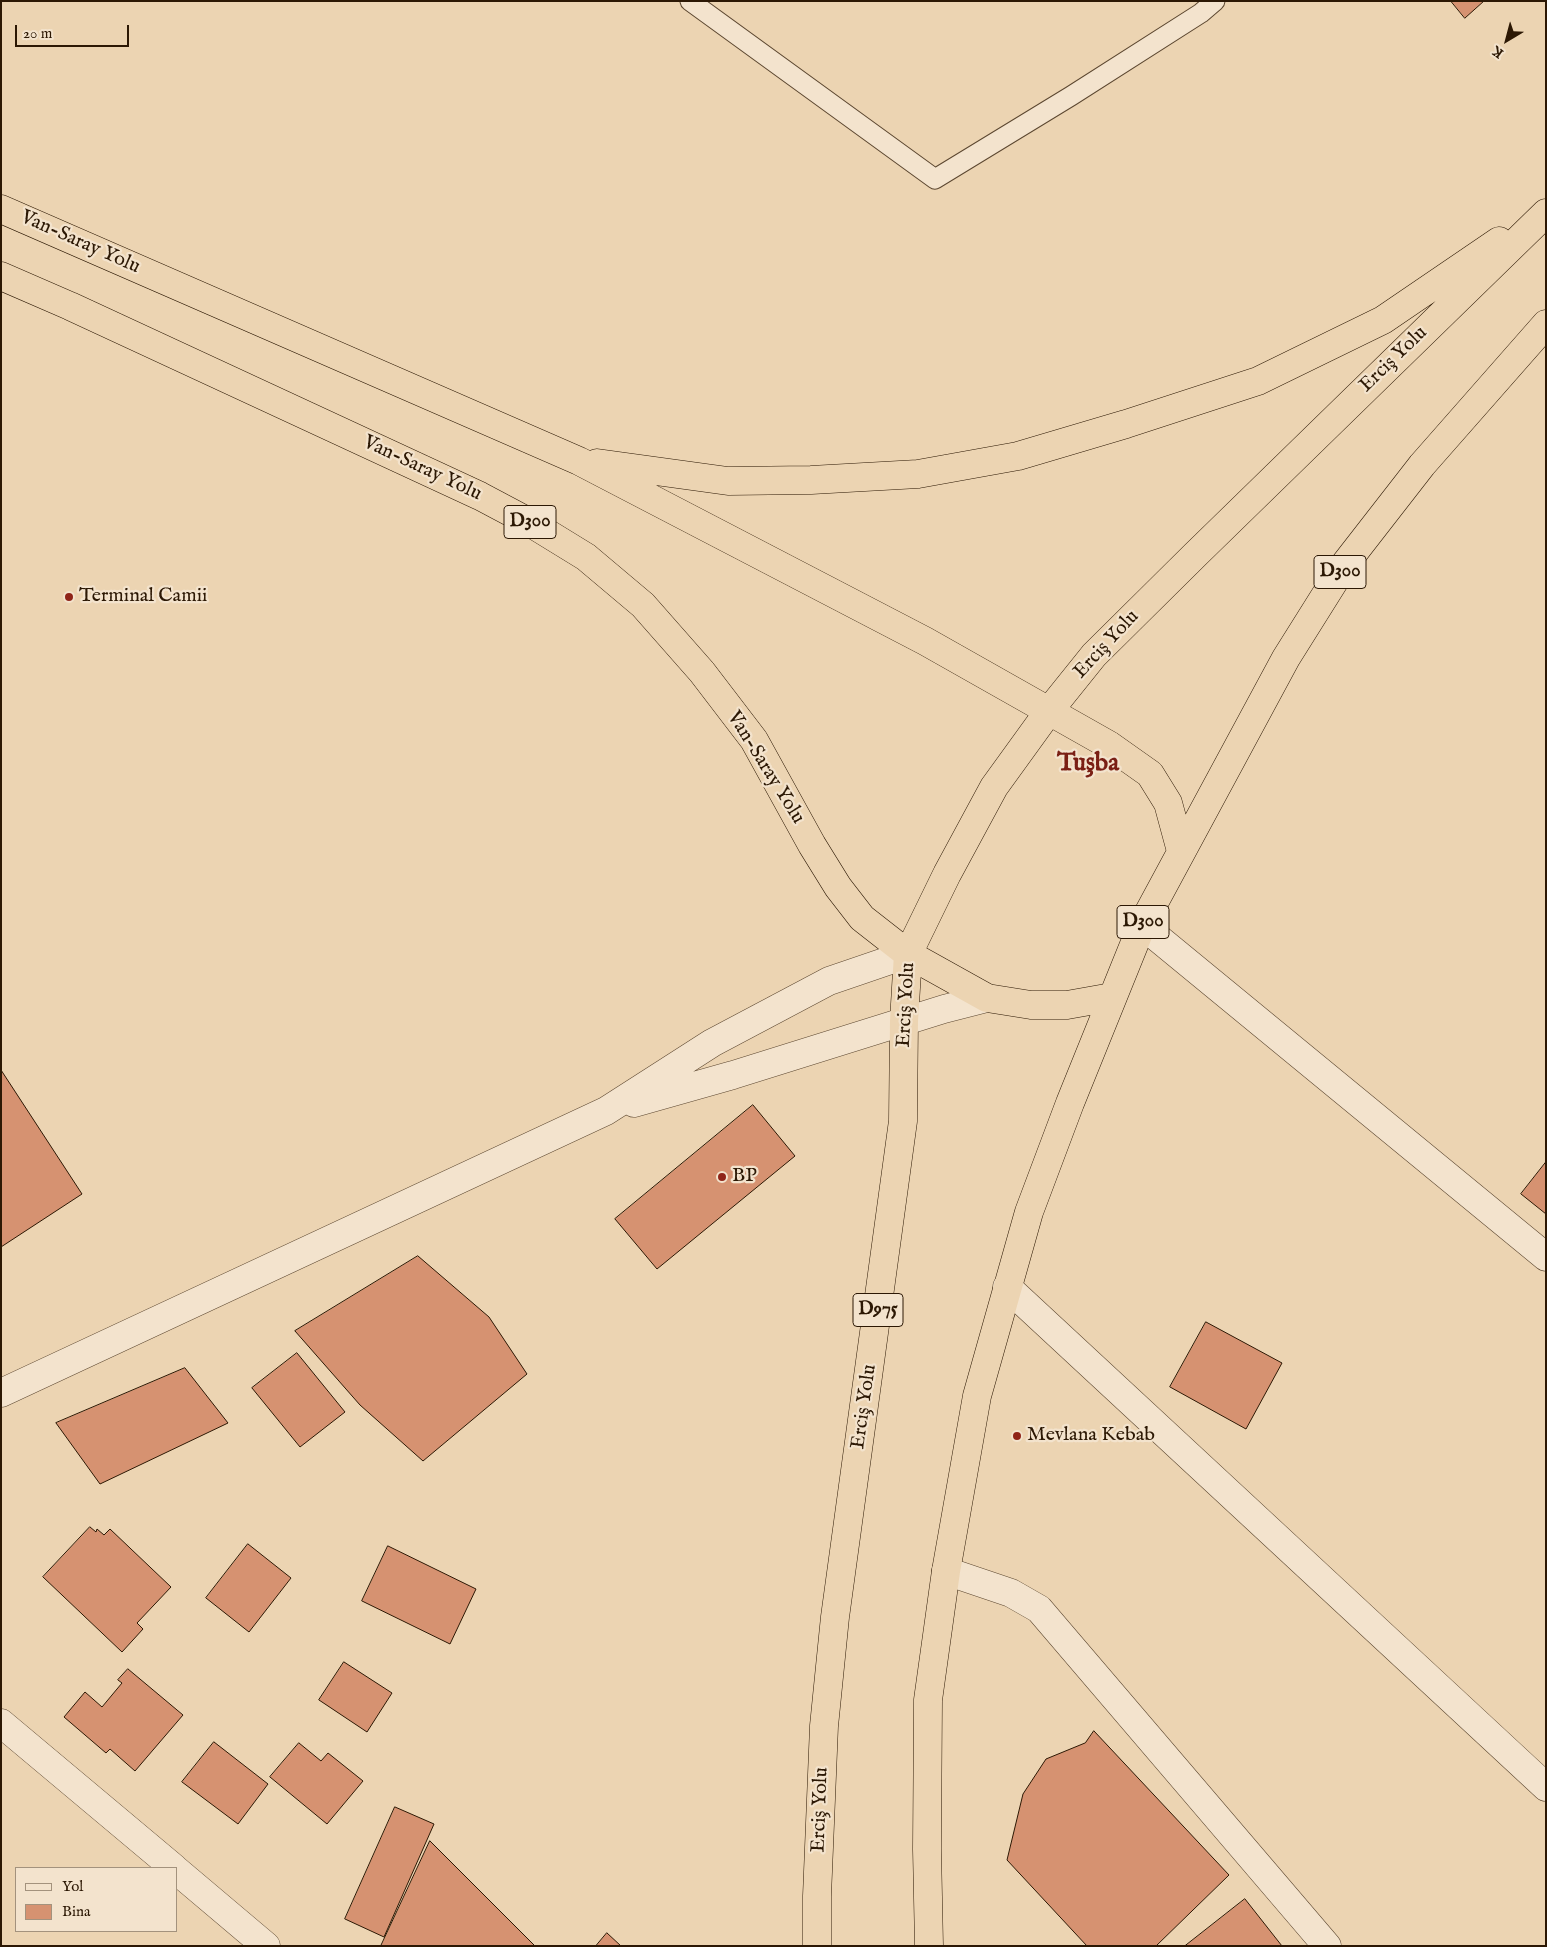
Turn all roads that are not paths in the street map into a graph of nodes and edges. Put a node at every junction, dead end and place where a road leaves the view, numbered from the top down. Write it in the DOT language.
graph roads {
  1 [pos="690,1"];
  2 [pos="1215,1"];
  3 [pos="1,208"];
  4 [pos="1546,209"];
  5 [pos="1546,213"];
  6 [pos="1,276"];
  7 [pos="1546,324"];
  8 [pos="579,460"];
  9 [pos="1049,711"];
  10 [pos="1181,851"];
  11 [pos="1142,925"];
  12 [pos="908,954"];
  13 [pos="1112,997"];
  14 [pos="987,998"];
  15 [pos="904,1021"];
  16 [pos="606,1111"];
  17 [pos="1546,1257"];
  18 [pos="1006,1287"];
  19 [pos="1,1393"];
  20 [pos="946,1571"];
  21 [pos="1,1723"];
  22 [pos="1546,1787"];
  23 [pos="173,1867"];
  24 [pos="178,1872"];
  25 [pos="266,1946"];
  26 [pos="817,1946"];
  27 [pos="929,1946"];
  28 [pos="1327,1946"];
  1 -- 2 [label="lane"];
  3 -- 8 [label="highway, Van-Saray Yolu"];
  4 -- 8 [label="highway"];
  5 -- 9 [label="highway, Erciş Yolu"];
  6 -- 12 [label="highway, Van-Saray Yolu / D300"];
  7 -- 10 [label="highway, D300"];
  8 -- 9 [label="highway, Van-Saray Yolu"];
  9 -- 10 [label="highway, Van-Saray Yolu"];
  9 -- 12 [label="highway, Erciş Yolu / D975"];
  10 -- 11 [label="highway, D300"];
  11 -- 13 [label="highway, D300"];
  11 -- 17 [label="street"];
  12 -- 14 [label="highway, Van-Saray Yolu"];
  12 -- 15 [label="highway, Erciş Yolu / D975"];
  12 -- 16 [label="street"];
  13 -- 14 [label="highway"];
  13 -- 18 [label="highway"];
  14 -- 15 [label="street"];
  15 -- 16 [label="street"];
  15 -- 26 [label="highway, Erciş Yolu / D975"];
  16 -- 19 [label="street"];
  18 -- 20 [label="highway"];
  18 -- 22 [label="street"];
  20 -- 27 [label="highway"];
  20 -- 28 [label="street"];
  21 -- 23 [label="street"];
  24 -- 25 [label="street"];
}
